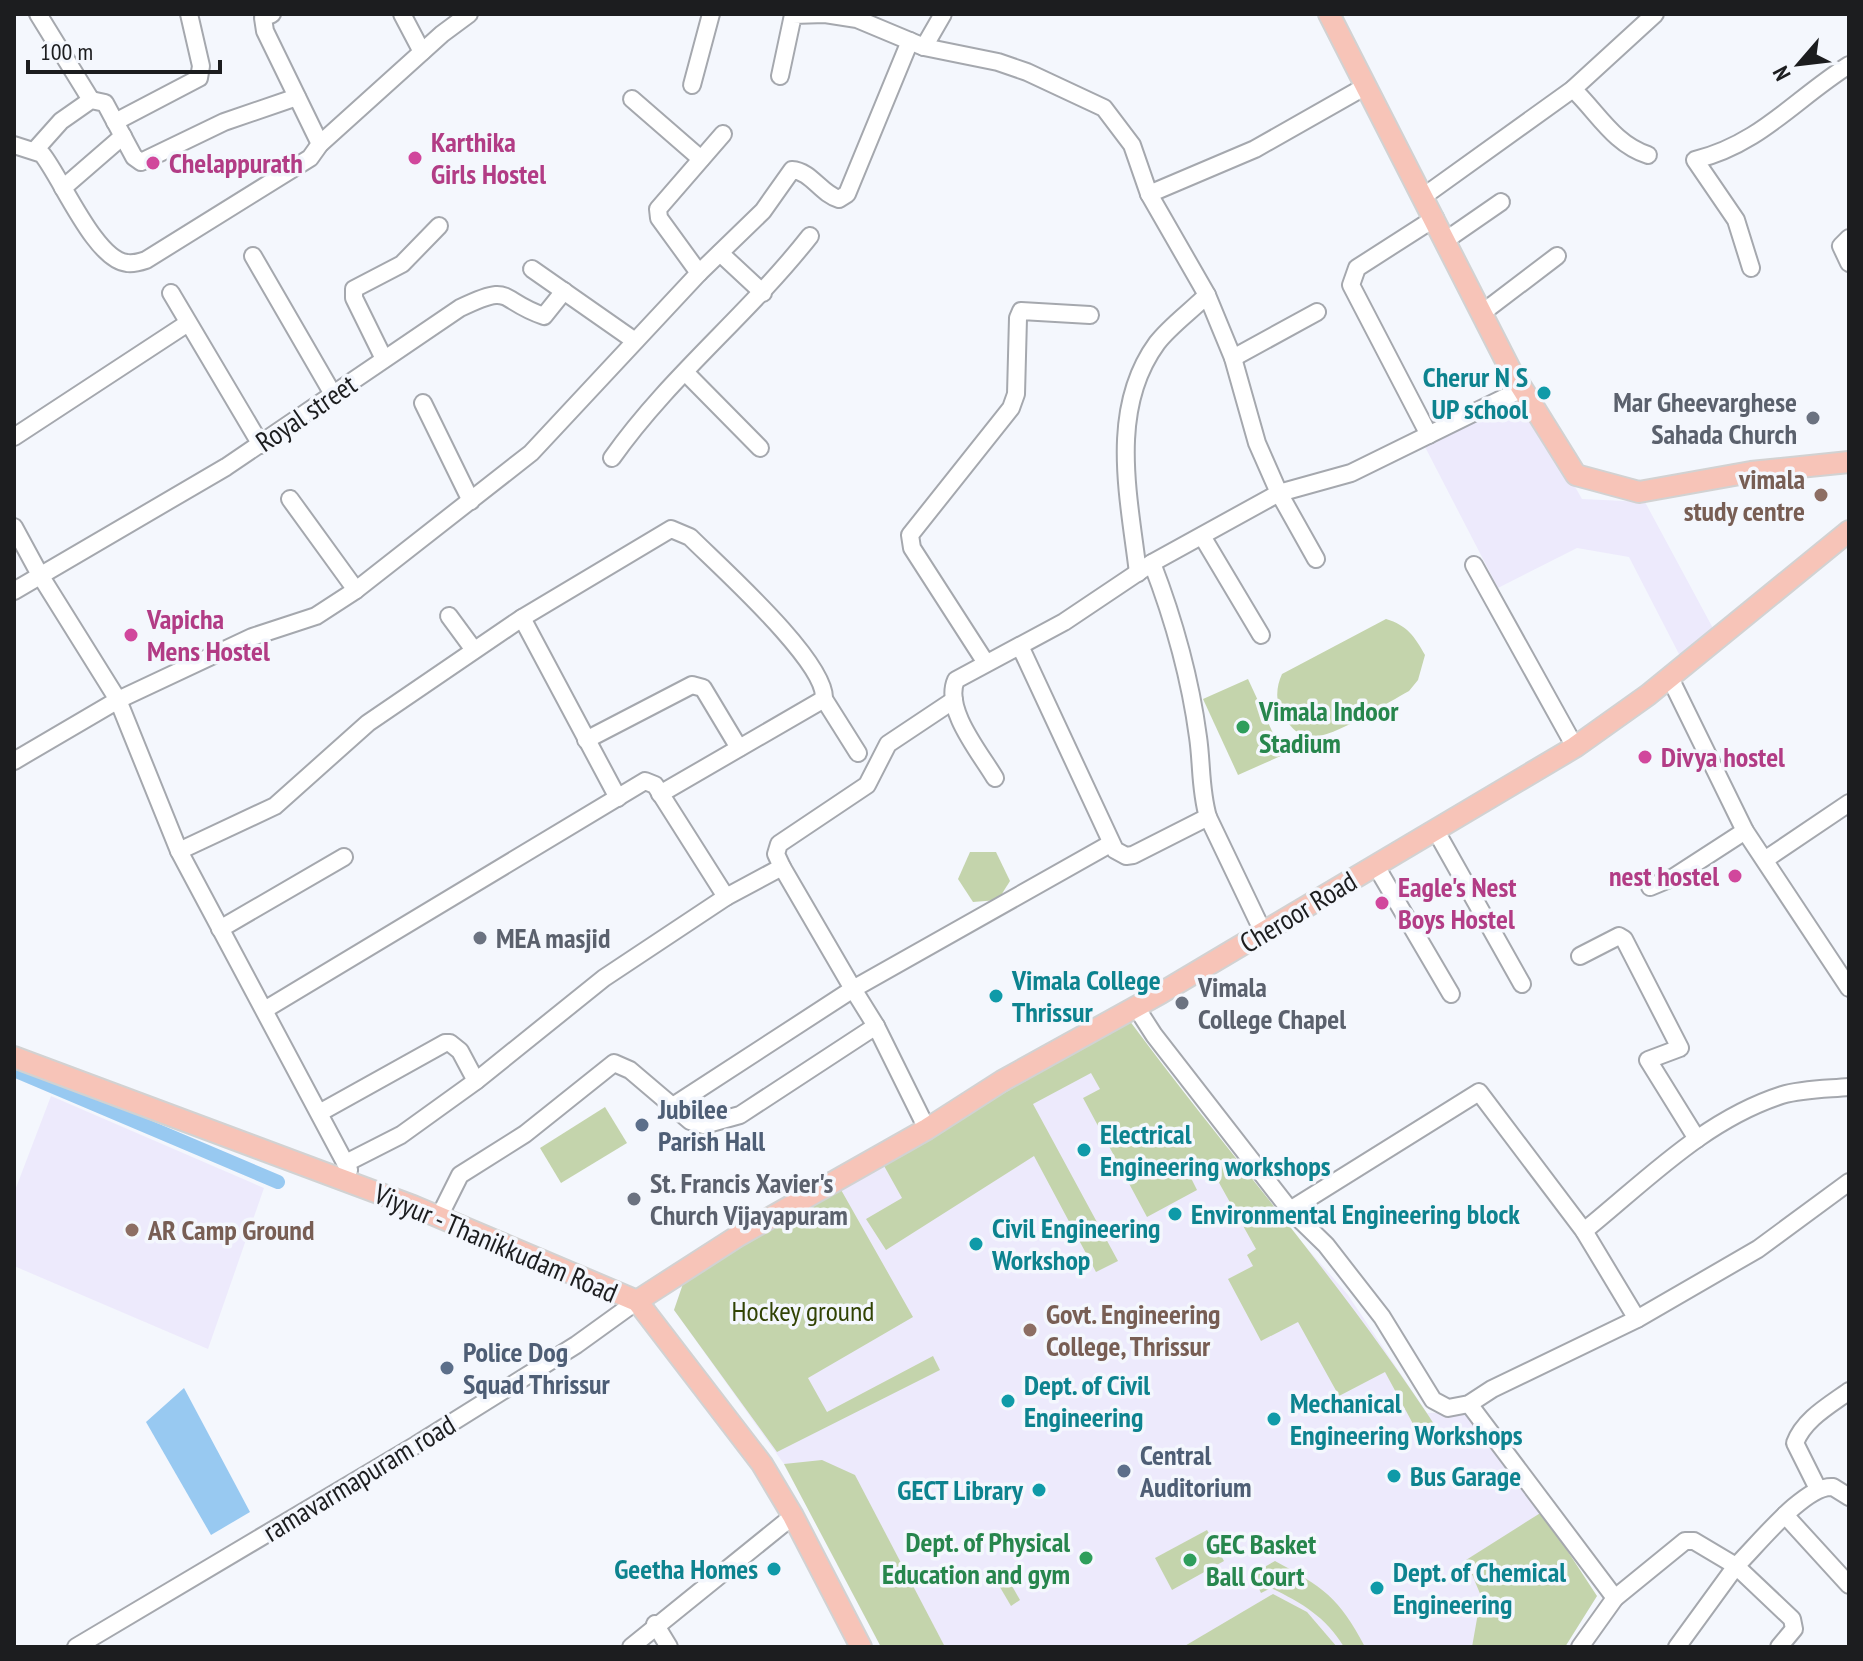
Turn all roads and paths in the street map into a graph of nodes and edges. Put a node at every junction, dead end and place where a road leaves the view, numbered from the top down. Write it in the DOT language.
graph roads {
  1 [pos="38,14"];
  2 [pos="189,14"];
  3 [pos="272,14"];
  4 [pos="402,14"];
  5 [pos="469,14"];
  6 [pos="711,14"];
  7 [pos="943,14"];
  8 [pos="1329,14"];
  9 [pos="1655,14"];
  10 [pos="793,15"];
  11 [pos="917,44"];
  12 [pos="422,52"];
  13 [pos="1849,65"];
  14 [pos="780,76"];
  15 [pos="692,85"];
  16 [pos="1366,86"];
  17 [pos="1573,89"];
  18 [pos="297,97"];
  19 [pos="632,99"];
  20 [pos="91,100"];
  21 [pos="119,129"];
  22 [pos="723,134"];
  23 [pos="320,144"];
  24 [pos="14,145"];
  25 [pos="36,149"];
  26 [pos="1648,155"];
  27 [pos="701,159"];
  28 [pos="63,188"];
  29 [pos="1149,194"];
  30 [pos="1424,196"];
  31 [pos="1501,202"];
  32 [pos="1435,218"];
  33 [pos="439,226"];
  34 [pos="810,236"];
  35 [pos="1849,238"];
  36 [pos="1446,240"];
  37 [pos="720,253"];
  38 [pos="253,256"];
  39 [pos="1557,256"];
  40 [pos="1849,263"];
  41 [pos="1751,268"];
  42 [pos="532,269"];
  43 [pos="699,273"];
  44 [pos="564,291"];
  45 [pos="171,293"];
  46 [pos="763,293"];
  47 [pos="1207,295"];
  48 [pos="1317,312"];
  49 [pos="1482,313"];
  50 [pos="1090,315"];
  51 [pos="188,323"];
  52 [pos="635,341"];
  53 [pos="1233,358"];
  54 [pos="384,359"];
  55 [pos="686,373"];
  56 [pos="1522,389"];
  57 [pos="334,396"];
  58 [pos="423,403"];
  59 [pos="1429,435"];
  60 [pos="14,437"];
  61 [pos="261,445"];
  62 [pos="760,448"];
  63 [pos="612,458"];
  64 [pos="1849,462"];
  65 [pos="1279,493"];
  66 [pos="290,499"];
  67 [pos="471,501"];
  68 [pos="14,527"];
  69 [pos="1849,531"];
  70 [pos="1202,536"];
  71 [pos="1316,559"];
  72 [pos="1474,565"];
  73 [pos="1145,568"];
  74 [pos="40,575"];
  75 [pos="356,590"];
  76 [pos="14,591"];
  77 [pos="449,616"];
  78 [pos="522,618"];
  79 [pos="1261,635"];
  80 [pos="1020,646"];
  81 [pos="474,650"];
  82 [pos="986,663"];
  83 [pos="1670,678"];
  84 [pos="824,699"];
  85 [pos="118,700"];
  86 [pos="954,700"];
  87 [pos="586,740"];
  88 [pos="1575,747"];
  89 [pos="739,748"];
  90 [pos="858,753"];
  91 [pos="14,761"];
  92 [pos="995,778"];
  93 [pos="660,794"];
  94 [pos="618,798"];
  95 [pos="1849,803"];
  96 [pos="1208,817"];
  97 [pos="1436,831"];
  98 [pos="1745,831"];
  99 [pos="1110,844"];
  100 [pos="179,851"];
  101 [pos="344,857"];
  102 [pos="1766,859"];
  103 [pos="1376,866"];
  104 [pos="782,867"];
  105 [pos="1650,887"];
  106 [pos="726,897"];
  107 [pos="220,929"];
  108 [pos="1263,932"];
  109 [pos="1580,956"];
  110 [pos="1522,984"];
  111 [pos="1849,988"];
  112 [pos="853,989"];
  113 [pos="1451,994"];
  114 [pos="1136,1007"];
  115 [pos="266,1009"];
  116 [pos="876,1026"];
  117 [pos="14,1057"];
  118 [pos="476,1081"];
  119 [pos="1849,1087"];
  120 [pos="673,1106"];
  121 [pos="321,1112"];
  122 [pos="927,1129"];
  123 [pos="1697,1139"];
  124 [pos="346,1163"];
  125 [pos="1849,1182"];
  126 [pos="357,1186"];
  127 [pos="1290,1210"];
  128 [pos="439,1217"];
  129 [pos="1584,1231"];
  130 [pos="637,1301"];
  131 [pos="1637,1319"];
  132 [pos="1849,1391"];
  133 [pos="1469,1404"];
  134 [pos="1818,1489"];
  135 [pos="1848,1499"];
  136 [pos="1785,1515"];
  137 [pos="793,1516"];
  138 [pos="1736,1566"];
  139 [pos="1849,1585"];
  140 [pos="1615,1598"];
  141 [pos="655,1624"];
  142 [pos="76,1647"];
  143 [pos="631,1647"];
  144 [pos="669,1647"];
  145 [pos="861,1647"];
  146 [pos="1580,1647"];
  147 [pos="1677,1647"];
  148 [pos="1779,1647"];
  1 -- 20 [label="street"];
  2 -- 21 [label="street"];
  3 -- 18 [label="street"];
  4 -- 12 [label="street"];
  5 -- 12 [label="street"];
  6 -- 15 [label="street"];
  7 -- 11 [label="street"];
  8 -- 16 [label="main road"];
  9 -- 17 [label="street"];
  10 -- 11 [label="street"];
  10 -- 14 [label="street"];
  11 -- 29 [label="street"];
  11 -- 37 [label="street"];
  12 -- 23 [label="street"];
  13 -- 41 [label="street"];
  16 -- 29 [label="street"];
  16 -- 30 [label="main road"];
  17 -- 26 [label="street"];
  17 -- 30 [label="street"];
  18 -- 21 [label="street"];
  18 -- 23 [label="street"];
  19 -- 27 [label="street"];
  20 -- 21 [label="street"];
  20 -- 25 [label="street"];
  21 -- 28 [label="street"];
  22 -- 27 [label="street"];
  23 -- 28 [label="street"];
  24 -- 25 [label="street"];
  25 -- 28 [label="street"];
  27 -- 43 [label="street"];
  29 -- 47 [label="street"];
  30 -- 32 [label="main road"];
  31 -- 36 [label="street"];
  32 -- 36 [label="main road"];
  32 -- 59 [label="street"];
  33 -- 54 [label="street"];
  34 -- 46 [label="street"];
  35 -- 40 [label="street"];
  36 -- 49 [label="main road"];
  37 -- 43 [label="street"];
  37 -- 46 [label="street"];
  38 -- 57 [label="street"];
  39 -- 49 [label="street"];
  42 -- 44 [label="street"];
  43 -- 52 [label="street"];
  44 -- 52 [label="street"];
  44 -- 54 [label="street, Royal street"];
  45 -- 51 [label="street"];
  46 -- 55 [label="street"];
  47 -- 53 [label="street"];
  47 -- 73 [label="street"];
  48 -- 53 [label="street"];
  49 -- 56 [label="main road"];
  50 -- 82 [label="street"];
  51 -- 60 [label="street"];
  51 -- 61 [label="street"];
  52 -- 67 [label="street"];
  53 -- 65 [label="street"];
  54 -- 57 [label="street, Royal street"];
  55 -- 62 [label="street"];
  55 -- 63 [label="street"];
  56 -- 59 [label="street"];
  56 -- 64 [label="main road"];
  57 -- 61 [label="street, Royal street"];
  58 -- 67 [label="street"];
  59 -- 65 [label="street"];
  61 -- 74 [label="street, Royal street"];
  65 -- 70 [label="street"];
  65 -- 71 [label="street"];
  66 -- 75 [label="street"];
  67 -- 75 [label="street"];
  68 -- 74 [label="street"];
  69 -- 83 [label="main road, Cheroor Road"];
  70 -- 73 [label="street"];
  70 -- 79 [label="street"];
  72 -- 88 [label="street"];
  73 -- 80 [label="street"];
  73 -- 96 [label="street"];
  74 -- 76 [label="street, Royal street"];
  74 -- 85 [label="street"];
  75 -- 85 [label="street"];
  77 -- 81 [label="street"];
  78 -- 81 [label="street"];
  78 -- 84 [label="street"];
  78 -- 87 [label="street"];
  80 -- 82 [label="street"];
  80 -- 99 [label="street"];
  81 -- 100 [label="street"];
  82 -- 86 [label="street"];
  83 -- 88 [label="main road, Cheroor Road"];
  83 -- 98 [label="street"];
  84 -- 89 [label="street"];
  84 -- 90 [label="street"];
  85 -- 91 [label="street"];
  85 -- 100 [label="street"];
  86 -- 92 [label="street"];
  86 -- 104 [label="street"];
  87 -- 89 [label="street"];
  87 -- 94 [label="street"];
  88 -- 97 [label="main road, Cheroor Road"];
  89 -- 93 [label="street"];
  93 -- 94 [label="street"];
  93 -- 106 [label="street"];
  94 -- 115 [label="street"];
  95 -- 102 [label="street"];
  96 -- 99 [label="street"];
  96 -- 108 [label="street"];
  97 -- 103 [label="main road, Cheroor Road"];
  97 -- 110 [label="street"];
  98 -- 102 [label="street"];
  98 -- 105 [label="street"];
  99 -- 112 [label="street"];
  100 -- 107 [label="street"];
  101 -- 107 [label="street"];
  102 -- 111 [label="street"];
  103 -- 108 [label="main road, Cheroor Road"];
  103 -- 113 [label="street"];
  104 -- 106 [label="street"];
  104 -- 112 [label="street"];
  106 -- 118 [label="street"];
  107 -- 115 [label="street"];
  108 -- 114 [label="main road, Cheroor Road"];
  109 -- 123 [label="street"];
  112 -- 116 [label="street"];
  112 -- 120 [label="street"];
  114 -- 122 [label="main road, Cheroor Road"];
  114 -- 127 [label="street"];
  115 -- 121 [label="street"];
  116 -- 120 [label="street"];
  116 -- 122 [label="street"];
  117 -- 126 [label="main road, Viyyur - Thanikkudam Road"];
  118 -- 121 [label="street"];
  118 -- 124 [label="street"];
  119 -- 123 [label="street"];
  120 -- 128 [label="street"];
  121 -- 124 [label="street"];
  122 -- 130 [label="main road, Cheroor Road"];
  123 -- 129 [label="street"];
  124 -- 126 [label="street"];
  125 -- 131 [label="street"];
  126 -- 128 [label="main road, Viyyur - Thanikkudam Road"];
  127 -- 129 [label="street"];
  127 -- 133 [label="street"];
  128 -- 130 [label="main road, Viyyur - Thanikkudam Road"];
  129 -- 131 [label="street"];
  130 -- 137 [label="main road, Viyyur - Thanikkudam Road"];
  130 -- 142 [label="street, ramavarmapuram road"];
  131 -- 133 [label="street"];
  132 -- 134 [label="street"];
  133 -- 140 [label="street"];
  134 -- 135 [label="street"];
  134 -- 136 [label="street"];
  136 -- 138 [label="street"];
  136 -- 139 [label="street"];
  137 -- 141 [label="street"];
  137 -- 145 [label="main road, Viyyur - Thanikkudam Road"];
  138 -- 140 [label="street"];
  138 -- 147 [label="street"];
  138 -- 148 [label="street"];
  140 -- 146 [label="street"];
  141 -- 143 [label="street"];
  141 -- 144 [label="street"];
}
